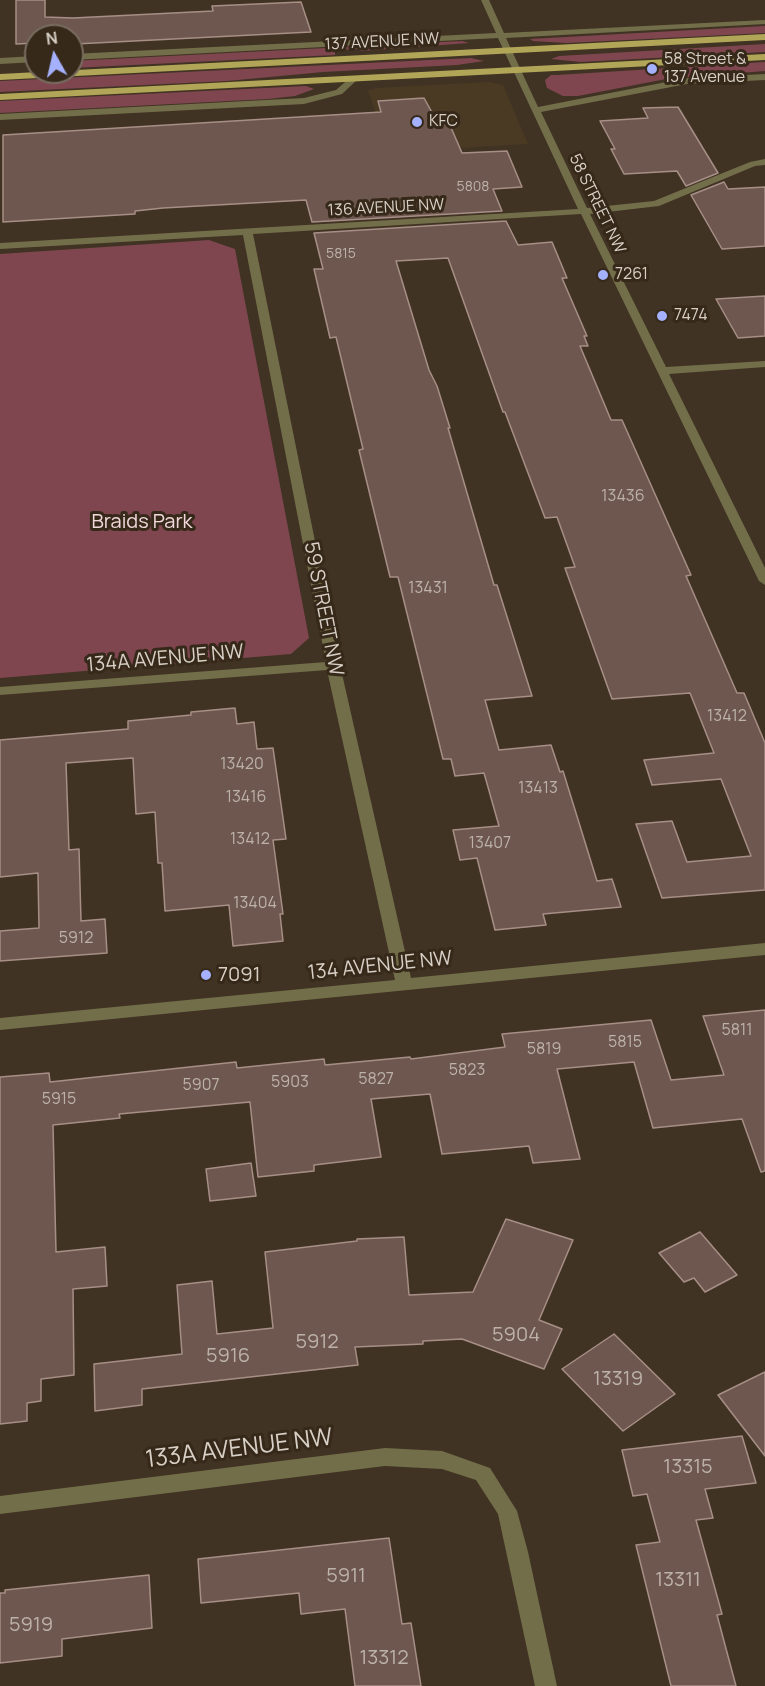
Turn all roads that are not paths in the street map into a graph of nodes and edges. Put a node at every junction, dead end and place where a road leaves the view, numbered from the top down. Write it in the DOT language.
graph roads {
  1 [pos="485,0"];
  2 [pos="765,22"];
  3 [pos="501,36"];
  4 [pos="765,37"];
  5 [pos="508,50"];
  6 [pos="84,56"];
  7 [pos="765,57"];
  8 [pos="24,60"];
  9 [pos="0,61"];
  10 [pos="517,70"];
  11 [pos="0,77"];
  12 [pos="765,77"];
  13 [pos="354,79"];
  14 [pos="0,97"];
  15 [pos="536,110"];
  16 [pos="0,117"];
  17 [pos="765,162"];
  18 [pos="585,212"];
  19 [pos="248,232"];
  20 [pos="0,246"];
  21 [pos="765,364"];
  22 [pos="663,371"];
  23 [pos="765,581"];
  24 [pos="333,665"];
  25 [pos="0,691"];
  26 [pos="765,949"];
  27 [pos="404,985"];
  28 [pos="0,1024"];
  29 [pos="0,1505"];
  30 [pos="546,1686"];
  1 -- 3 [label="street, 58 STREET NW"];
  2 -- 3 [label="street, 137 AVENUE NW"];
  3 -- 5 [label="street, 58 STREET NW"];
  3 -- 6 [label="street, 137 AVENUE NW"];
  4 -- 5 [label="main road, 137 AVENUE NW"];
  5 -- 10 [label="street, 58 STREET NW"];
  5 -- 11 [label="main road, 137 AVENUE NW"];
  7 -- 10 [label="main road, 137 AVENUE NW"];
  8 -- 9 [label="street"];
  10 -- 13 [label="main road, 137 AVENUE NW"];
  10 -- 15 [label="street, 58 STREET NW"];
  12 -- 15 [label="street"];
  13 -- 14 [label="main road, 137 AVENUE NW"];
  13 -- 16 [label="street, 137 AVENUE NW"];
  15 -- 18 [label="street, 58 STREET NW"];
  17 -- 18 [label="street, 136 AVENUE NW"];
  18 -- 19 [label="street, 136 AVENUE NW"];
  18 -- 22 [label="street, 58 STREET NW"];
  19 -- 20 [label="street, 136 AVENUE NW"];
  19 -- 24 [label="street, 59 STREET NW"];
  21 -- 22 [label="street"];
  22 -- 23 [label="street, 58 STREET NW"];
  24 -- 25 [label="street, 134A AVENUE NW"];
  24 -- 27 [label="street, 59 STREET NW"];
  26 -- 27 [label="street, 134 AVENUE NW"];
  27 -- 28 [label="street, 134 AVENUE NW"];
  29 -- 30 [label="street, 133A AVENUE NW"];
}
